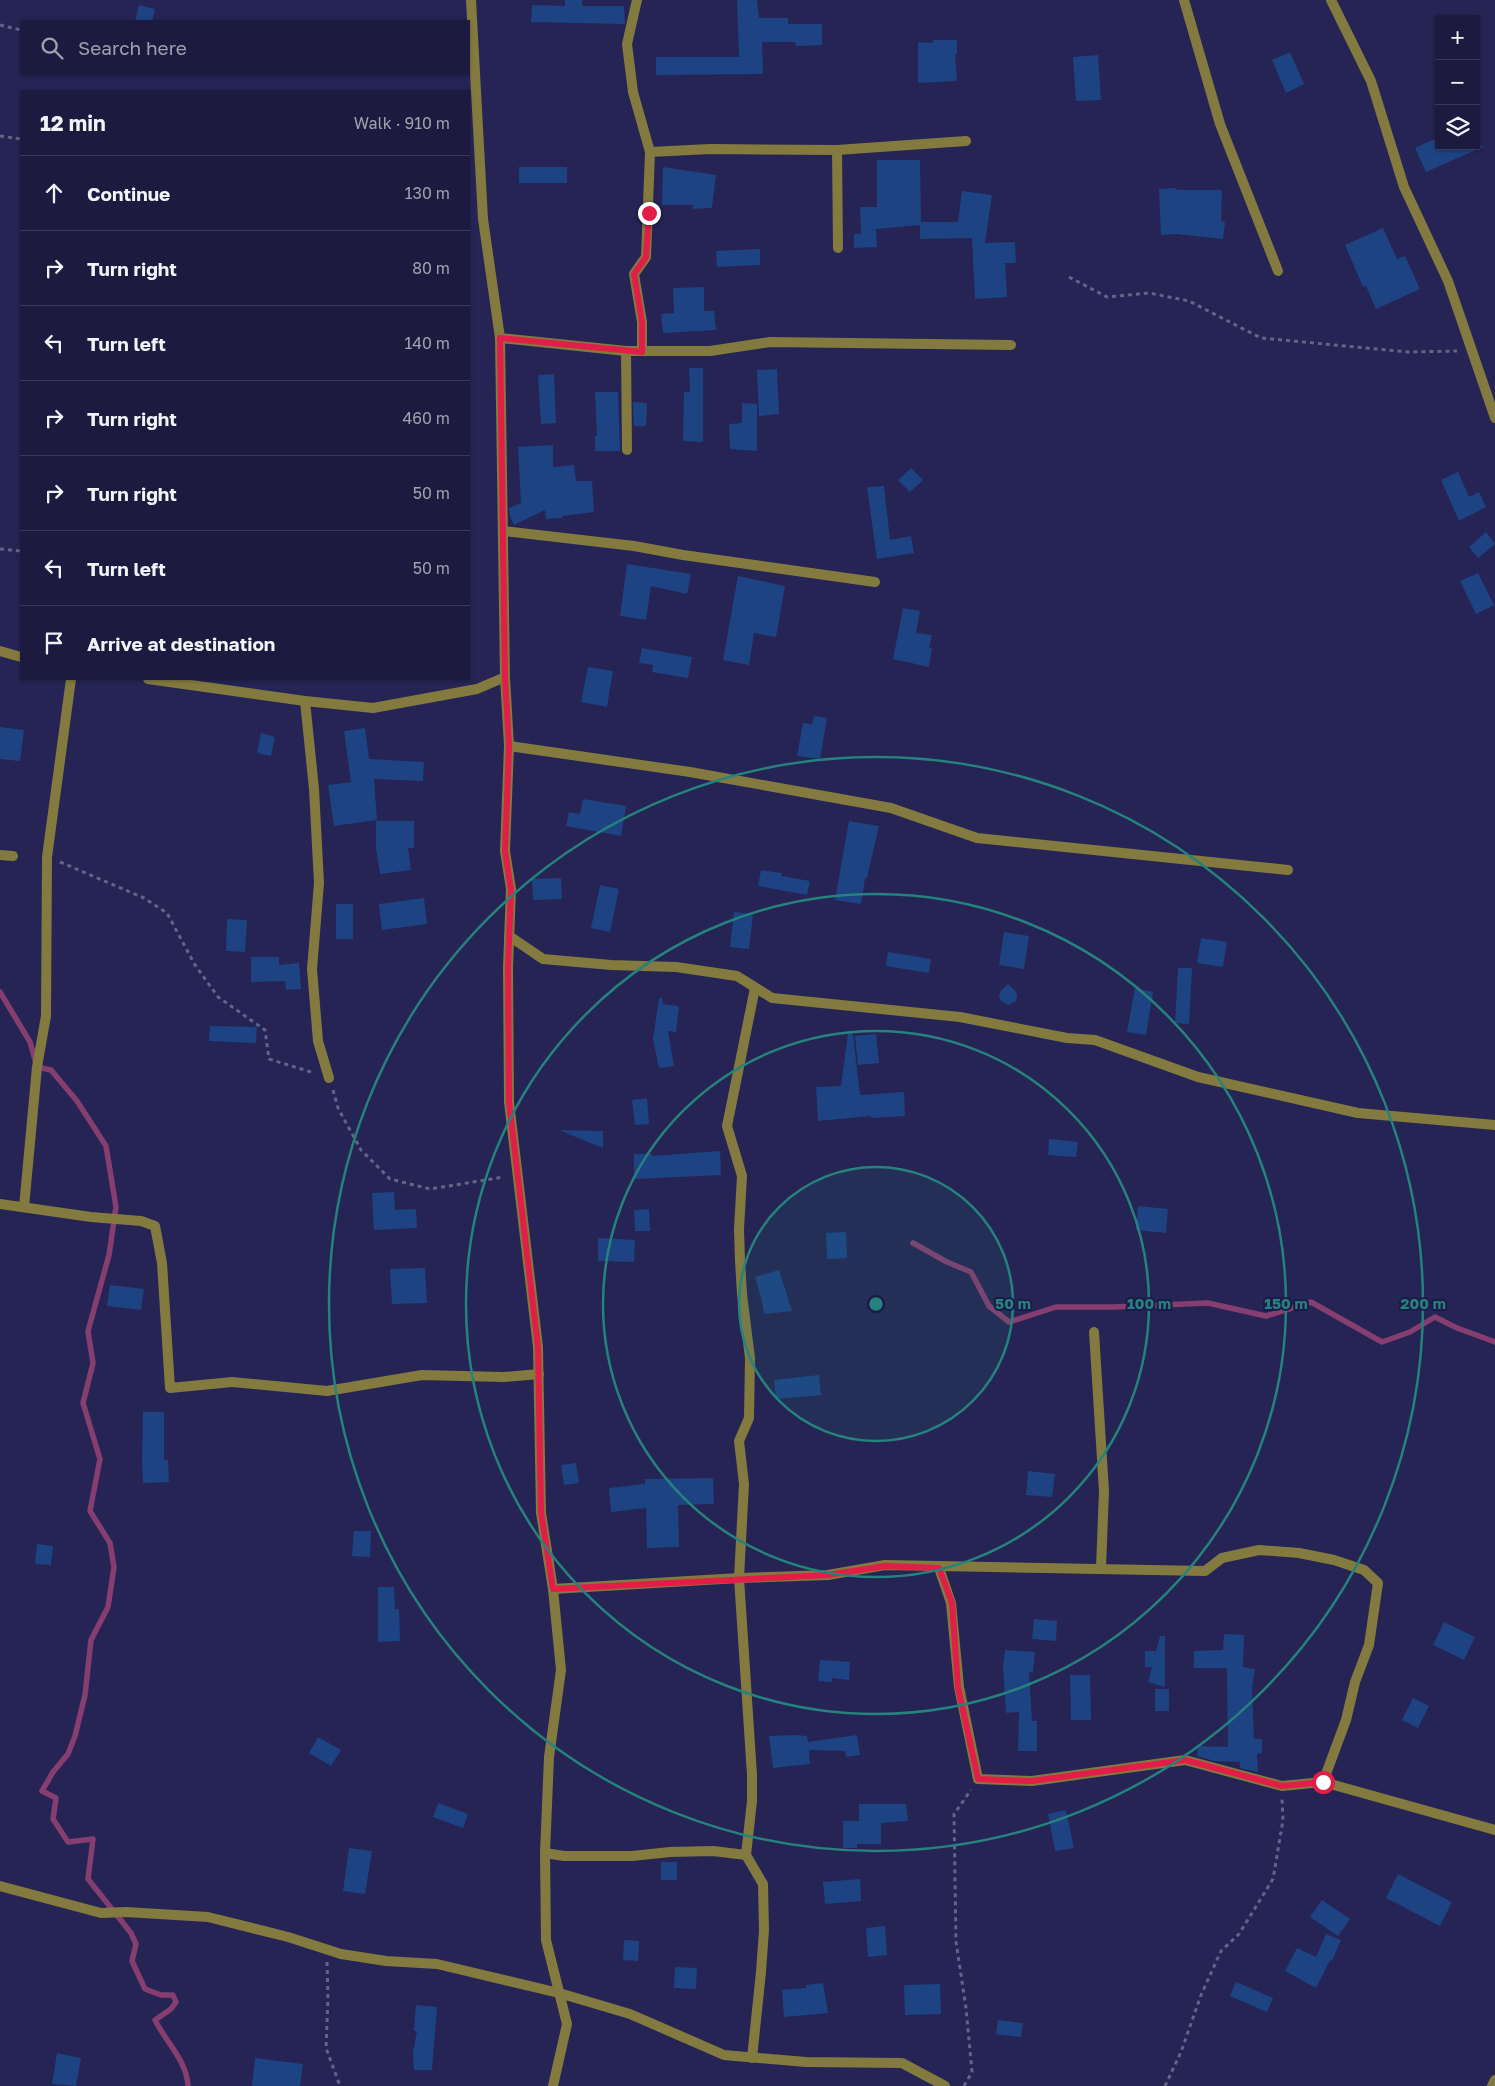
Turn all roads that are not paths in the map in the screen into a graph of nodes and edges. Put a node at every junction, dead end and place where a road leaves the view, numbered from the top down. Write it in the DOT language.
graph roads {
  1 [pos="471,0"];
  2 [pos="637,0"];
  3 [pos="1184,0"];
  4 [pos="1331,0"];
  5 [pos="966,141"];
  6 [pos="837,150"];
  7 [pos="650,152"];
  8 [pos="838,248"];
  9 [pos="1278,271"];
  10 [pos="500,338"];
  11 [pos="1011,345"];
  12 [pos="626,351"];
  13 [pos="642,352"];
  14 [pos="1495,418"];
  15 [pos="627,450"];
  16 [pos="503,531"];
  17 [pos="875,582"];
  18 [pos="0,651"];
  19 [pos="20,657"];
  20 [pos="505,677"];
  21 [pos="71,680"];
  22 [pos="155,680"];
  23 [pos="305,701"];
  24 [pos="509,746"];
  25 [pos="0,855"];
  26 [pos="13,856"];
  27 [pos="1288,870"];
  28 [pos="509,936"];
  29 [pos="755,988"];
  30 [pos="330,1078"];
  31 [pos="1495,1125"];
  32 [pos="0,1204"];
  33 [pos="24,1207"];
  34 [pos="1094,1332"];
  35 [pos="539,1374"];
  36 [pos="939,1568"];
  37 [pos="1101,1568"];
  38 [pos="739,1578"];
  39 [pos="553,1589"];
  40 [pos="1323,1782"];
  41 [pos="1495,1830"];
  42 [pos="545,1853"];
  43 [pos="746,1854"];
  44 [pos="0,1886"];
  45 [pos="559,1994"];
  46 [pos="752,2058"];
  47 [pos="1495,2080"];
  48 [pos="553,2086"];
  49 [pos="945,2086"];
  50 [pos="1492,2086"];
  1 -- 10 [label="street"];
  2 -- 7 [label="street"];
  3 -- 9 [label="street"];
  4 -- 14 [label="street"];
  5 -- 6 [label="street"];
  6 -- 7 [label="street"];
  6 -- 8 [label="street"];
  7 -- 13 [label="street"];
  10 -- 12 [label="street"];
  10 -- 16 [label="street"];
  11 -- 13 [label="street"];
  12 -- 13 [label="street"];
  12 -- 15 [label="street"];
  16 -- 17 [label="street"];
  16 -- 20 [label="street"];
  18 -- 19 [label="street"];
  20 -- 23 [label="street"];
  20 -- 24 [label="street"];
  21 -- 33 [label="street"];
  22 -- 23 [label="street"];
  23 -- 30 [label="street"];
  24 -- 27 [label="street"];
  24 -- 28 [label="street"];
  25 -- 26 [label="street"];
  28 -- 29 [label="street"];
  28 -- 35 [label="street"];
  29 -- 31 [label="street"];
  29 -- 38 [label="street"];
  32 -- 33 [label="street"];
  33 -- 35 [label="street"];
  34 -- 37 [label="street"];
  35 -- 39 [label="street"];
  36 -- 37 [label="street"];
  36 -- 38 [label="street"];
  36 -- 40 [label="street"];
  37 -- 40 [label="street"];
  38 -- 39 [label="street"];
  38 -- 43 [label="street"];
  39 -- 42 [label="street"];
  40 -- 41 [label="street"];
  42 -- 43 [label="street"];
  42 -- 45 [label="street"];
  43 -- 46 [label="street"];
  44 -- 45 [label="street"];
  45 -- 46 [label="street"];
  45 -- 48 [label="street"];
  46 -- 49 [label="street"];
  47 -- 50 [label="street"];
}
